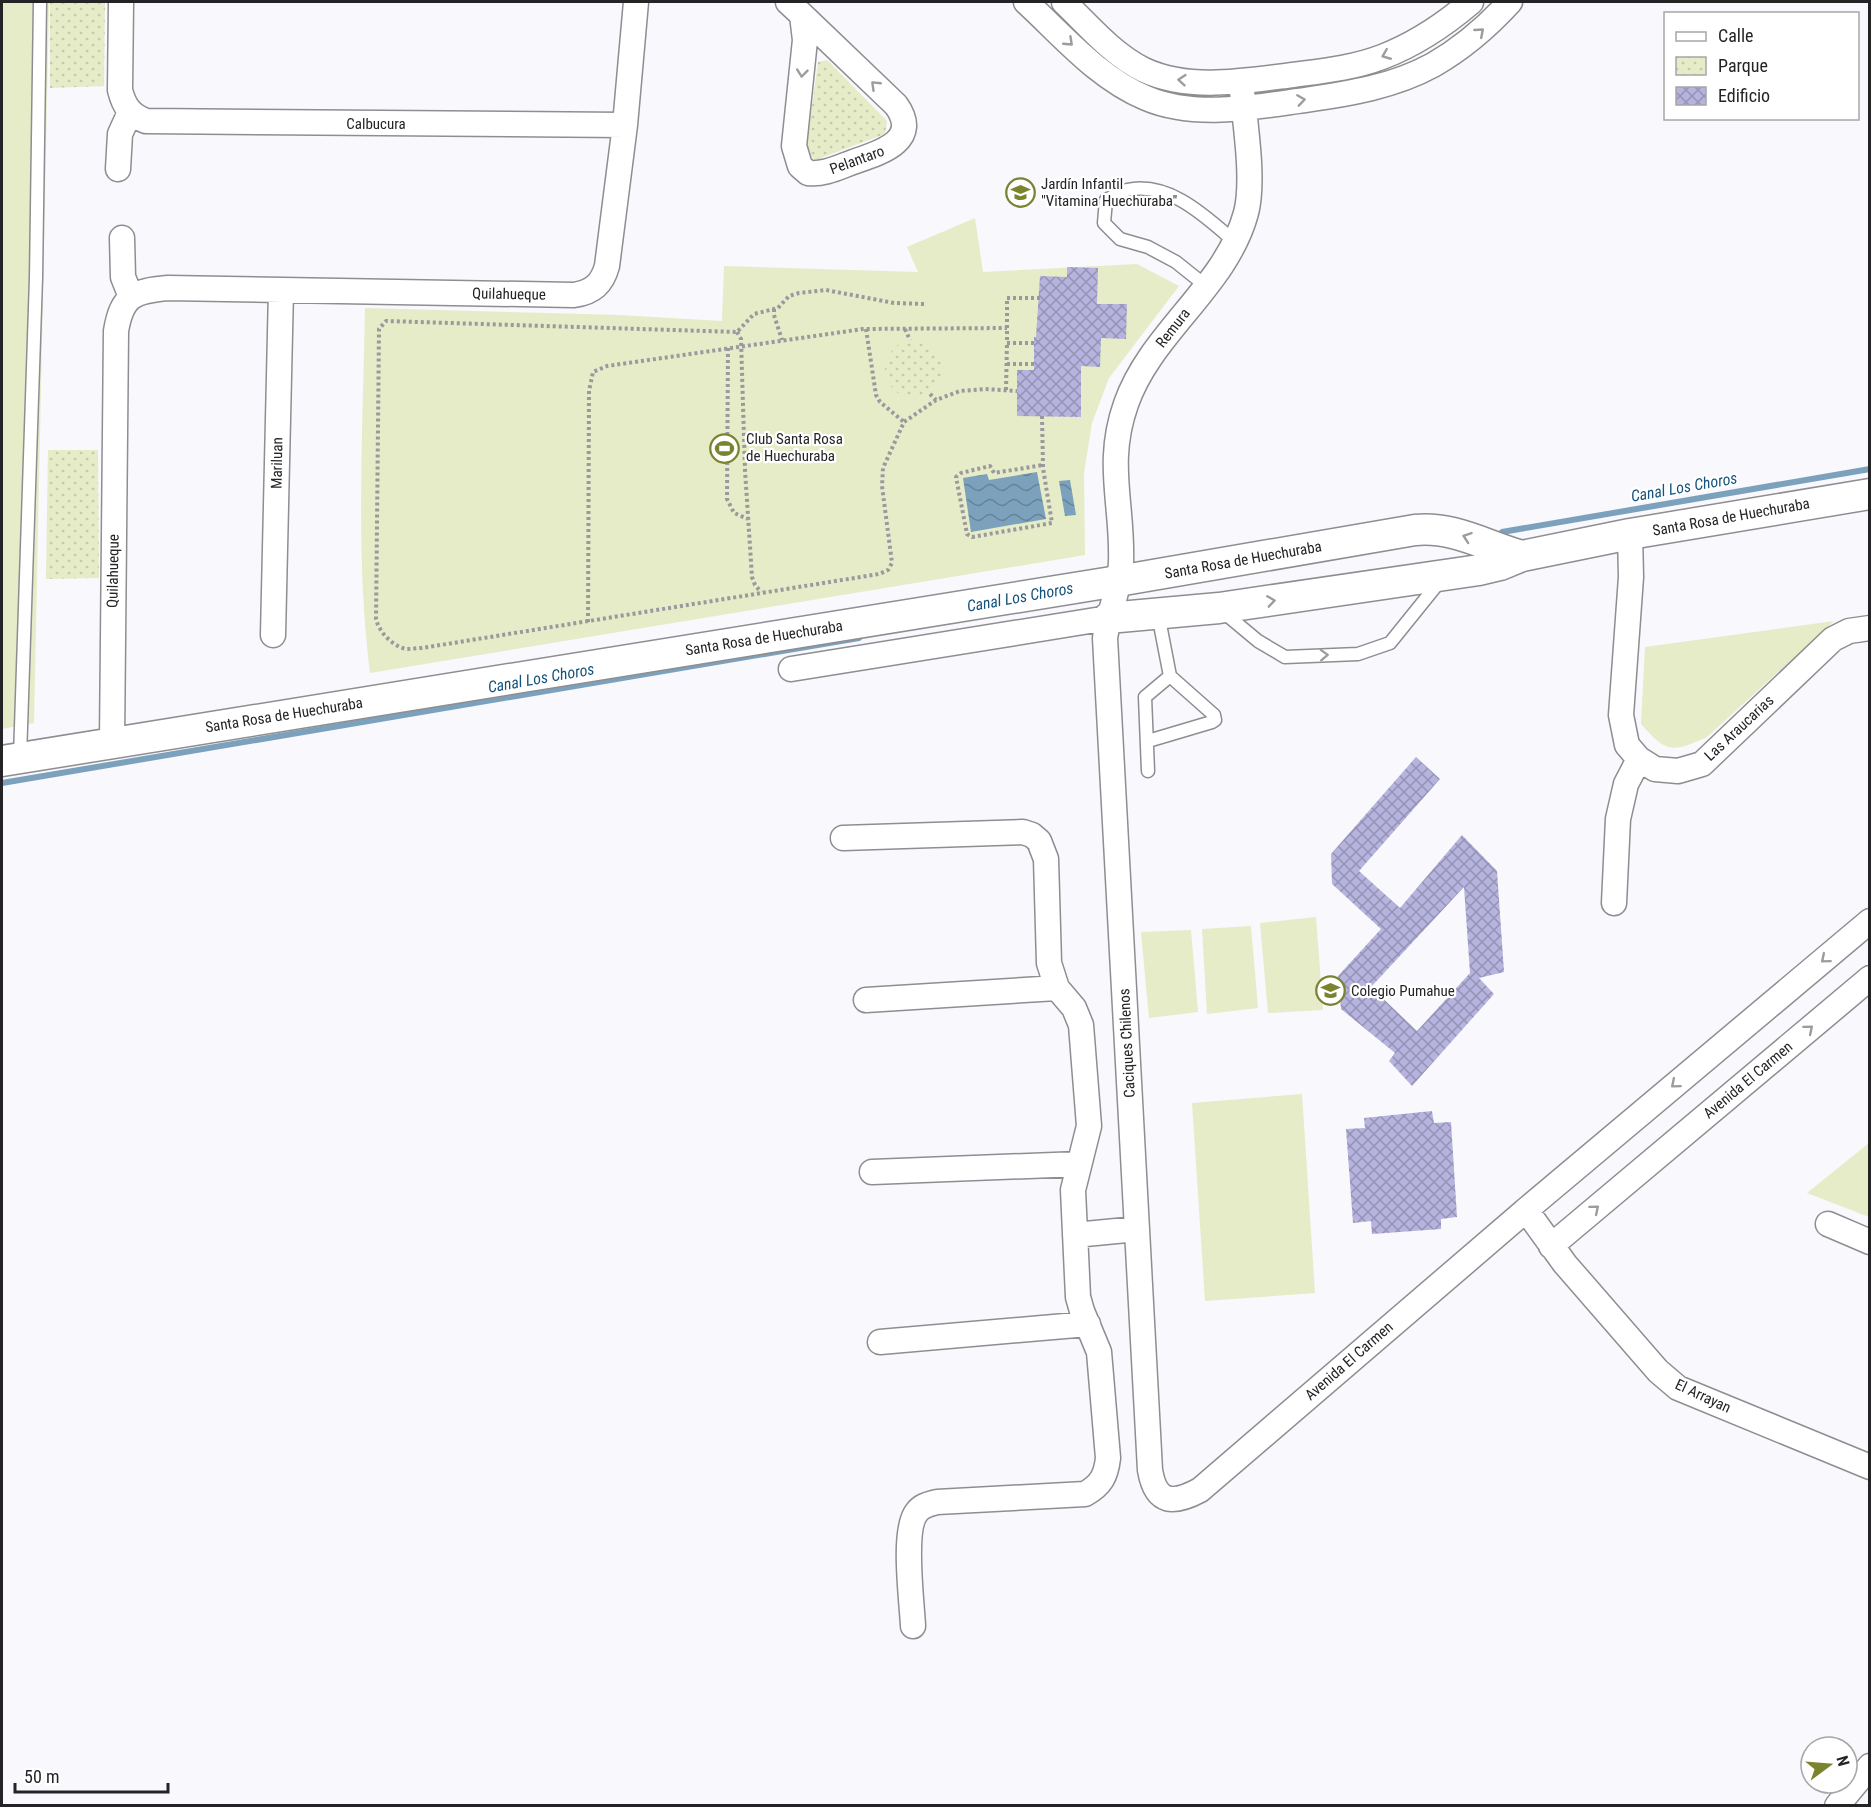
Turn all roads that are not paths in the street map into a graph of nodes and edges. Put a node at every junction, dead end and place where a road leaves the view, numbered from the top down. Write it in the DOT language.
graph roads {
  1 [pos="40,2"];
  2 [pos="121,2"];
  3 [pos="636,2"];
  4 [pos="1026,2"];
  5 [pos="1064,2"];
  6 [pos="1471,2"];
  7 [pos="1510,2"];
  8 [pos="795,8"];
  9 [pos="1420,39"];
  10 [pos="1433,64"];
  11 [pos="1241,81"];
  12 [pos="1243,109"];
  13 [pos="130,112"];
  14 [pos="625,125"];
  15 [pos="118,169"];
  16 [pos="122,238"];
  17 [pos="1234,241"];
  18 [pos="1206,286"];
  19 [pos="280,290"];
  20 [pos="131,297"];
  21 [pos="1869,494"];
  22 [pos="1415,530"];
  23 [pos="1630,534"];
  24 [pos="1522,556"];
  25 [pos="1444,576"];
  26 [pos="1410,580"];
  27 [pos="1118,581"];
  28 [pos="1219,608"];
  29 [pos="1158,613"];
  30 [pos="1108,618"];
  31 [pos="1869,628"];
  32 [pos="273,636"];
  33 [pos="790,669"];
  34 [pos="1170,676"];
  35 [pos="1148,741"];
  36 [pos="112,742"];
  37 [pos="11,759"];
  38 [pos="1639,759"];
  39 [pos="1148,771"];
  40 [pos="843,838"];
  41 [pos="1614,903"];
  42 [pos="1866,932"];
  43 [pos="1869,978"];
  44 [pos="1057,988"];
  45 [pos="866,1000"];
  46 [pos="1079,1164"];
  47 [pos="872,1172"];
  48 [pos="1526,1210"];
  49 [pos="1828,1224"];
  50 [pos="1137,1229"];
  51 [pos="1075,1235"];
  52 [pos="1869,1242"];
  53 [pos="1551,1246"];
  54 [pos="1088,1324"];
  55 [pos="880,1342"];
  56 [pos="1869,1467"];
  57 [pos="1167,1499"];
  58 [pos="914,1626"];
  59 [pos="1869,1766"];
  60 [pos="1837,1806"];
  1 -- 37 [label="lane"];
  2 -- 13 [label="street"];
  3 -- 14 [label="street, Quilahueque"];
  4 -- 12 [label="street, one-way"];
  11 -- 5 [label="street, one-way"];
  6 -- 9 [label="street"];
  10 -- 7 [label="street, one-way"];
  8 -- 8 [label="street, Pelantaro, one-way"];
  9 -- 10 [label="street"];
  9 -- 11 [label="street, one-way"];
  12 -- 10 [label="street, one-way"];
  11 -- 12 [label="street, Remura"];
  12 -- 17 [label="street, Remura"];
  13 -- 14 [label="street, Calbucura"];
  13 -- 15 [label="street"];
  14 -- 19 [label="street, Quilahueque"];
  16 -- 20 [label="street"];
  17 -- 18 [label="street, Remura"];
  17 -- 18 [label="lane"];
  18 -- 27 [label="street, Remura"];
  19 -- 20 [label="street, Quilahueque"];
  19 -- 32 [label="street, Mariluan"];
  20 -- 36 [label="street, Quilahueque"];
  21 -- 23 [label="street, Santa Rosa de Huechuraba"];
  24 -- 22 [label="street, Santa Rosa de Huechuraba, one-way"];
  22 -- 26 [label="street"];
  22 -- 27 [label="street, Santa Rosa de Huechuraba"];
  23 -- 24 [label="street, Santa Rosa de Huechuraba"];
  23 -- 38 [label="street"];
  24 -- 25 [label="street, Santa Rosa de Huechuraba"];
  25 -- 26 [label="street, Santa Rosa de Huechuraba"];
  28 -- 25 [label="lane, one-way"];
  28 -- 26 [label="street, Santa Rosa de Huechuraba, one-way"];
  27 -- 30 [label="street, Caciques Chilenos"];
  27 -- 36 [label="street, Santa Rosa de Huechuraba"];
  28 -- 29 [label="street, Santa Rosa de Huechuraba"];
  29 -- 30 [label="street, Santa Rosa de Huechuraba"];
  29 -- 34 [label="lane"];
  30 -- 33 [label="street, Santa Rosa de Huechuraba"];
  30 -- 50 [label="street, Caciques Chilenos"];
  31 -- 38 [label="street, Las Araucarias"];
  34 -- 35 [label="lane"];
  34 -- 35 [label="lane"];
  35 -- 39 [label="lane"];
  36 -- 37 [label="street, Santa Rosa de Huechuraba"];
  38 -- 41 [label="street"];
  40 -- 44 [label="street"];
  42 -- 48 [label="street, Avenida El Carmen, one-way"];
  53 -- 43 [label="street, Avenida El Carmen, one-way"];
  44 -- 45 [label="street"];
  44 -- 46 [label="street"];
  46 -- 47 [label="street"];
  46 -- 51 [label="street"];
  48 -- 53 [label="street"];
  48 -- 57 [label="street, Avenida El Carmen"];
  49 -- 52 [label="street"];
  50 -- 51 [label="street"];
  50 -- 57 [label="street, Caciques Chilenos"];
  51 -- 54 [label="street"];
  53 -- 56 [label="street, El Arrayan"];
  54 -- 55 [label="street"];
  54 -- 58 [label="street"];
  59 -- 60 [label="street"];
}
